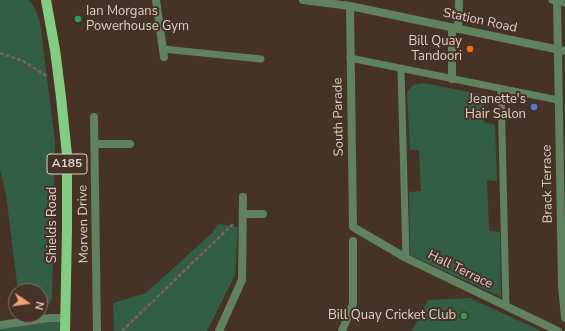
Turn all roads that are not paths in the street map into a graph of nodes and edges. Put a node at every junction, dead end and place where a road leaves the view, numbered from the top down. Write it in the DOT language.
graph roads {
  1 [pos="46,0"];
  2 [pos="156,0"];
  3 [pos="303,0"];
  4 [pos="459,0"];
  5 [pos="558,1"];
  6 [pos="350,6"];
  7 [pos="455,28"];
  8 [pos="562,50"];
  9 [pos="163,53"];
  10 [pos="350,58"];
  11 [pos="261,59"];
  12 [pos="401,69"];
  13 [pos="452,79"];
  14 [pos="502,89"];
  15 [pos="558,100"];
  16 [pos="562,115"];
  17 [pos="94,117"];
  18 [pos="94,144"];
  19 [pos="130,144"];
  20 [pos="243,197"];
  21 [pos="563,199"];
  22 [pos="243,214"];
  23 [pos="263,214"];
  24 [pos="354,227"];
  25 [pos="353,241"];
  26 [pos="563,245"];
  27 [pos="406,258"];
  28 [pos="564,285"];
  29 [pos="506,306"];
  30 [pos="65,318"];
  31 [pos="565,318"];
  32 [pos="0,325"];
  33 [pos="65,331"];
  34 [pos="97,331"];
  35 [pos="219,331"];
  36 [pos="342,331"];
  37 [pos="558,331"];
  1 -- 30 [label="main road, Shields Road / A185"];
  2 -- 9 [label="street"];
  3 -- 6 [label="street, Station Road"];
  4 -- 7 [label="street"];
  5 -- 8 [label="street, Brack Terrace"];
  6 -- 7 [label="street, Station Road"];
  6 -- 10 [label="street, South Parade"];
  7 -- 8 [label="street, Station Road"];
  7 -- 13 [label="street"];
  8 -- 15 [label="street, Brack Terrace"];
  9 -- 11 [label="lane"];
  10 -- 12 [label="lane"];
  10 -- 24 [label="street, South Parade"];
  12 -- 13 [label="lane"];
  12 -- 27 [label="lane"];
  13 -- 14 [label="lane"];
  14 -- 15 [label="lane"];
  14 -- 29 [label="lane"];
  15 -- 16 [label="street, Brack Terrace"];
  16 -- 21 [label="street, Brack Terrace"];
  17 -- 18 [label="street, Morven Drive"];
  18 -- 19 [label="street"];
  18 -- 34 [label="street, Morven Drive"];
  20 -- 22 [label="street"];
  21 -- 26 [label="street, Brack Terrace"];
  22 -- 23 [label="street"];
  22 -- 35 [label="street"];
  24 -- 27 [label="street, Hall Terrace"];
  25 -- 36 [label="street"];
  26 -- 28 [label="street, Brack Terrace"];
  27 -- 29 [label="street, Hall Terrace"];
  28 -- 31 [label="street, Brack Terrace"];
  29 -- 37 [label="street, Hall Terrace"];
  30 -- 32 [label="street"];
  30 -- 33 [label="main road, Shields Road / A185"];
}
